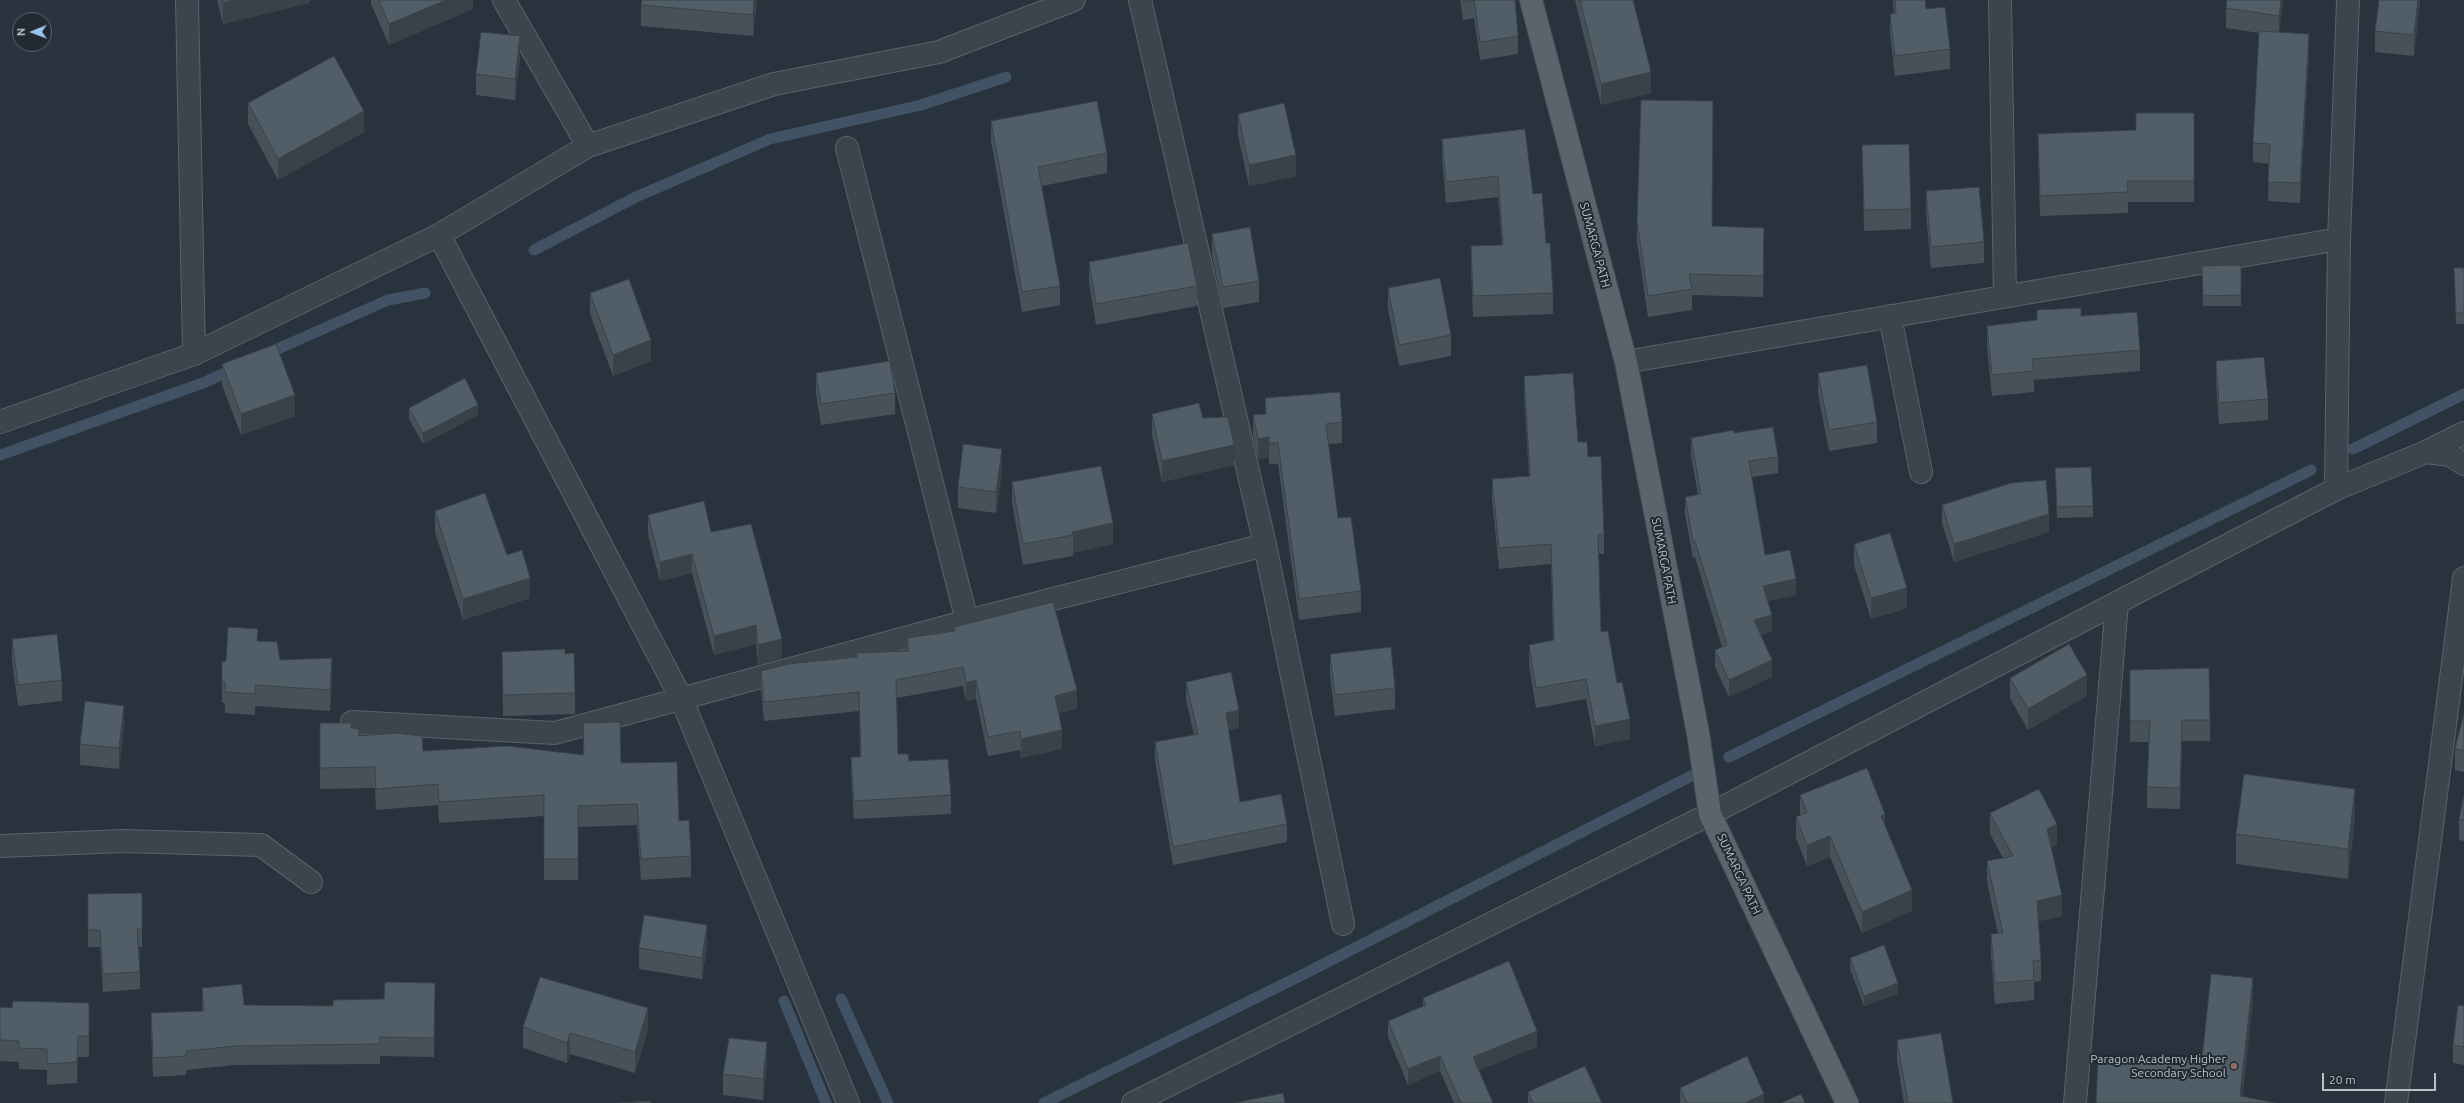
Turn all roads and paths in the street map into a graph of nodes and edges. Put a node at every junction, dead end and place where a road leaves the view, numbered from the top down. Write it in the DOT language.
graph roads {
  1 [pos="187,0"];
  2 [pos="504,0"];
  3 [pos="1074,0"];
  4 [pos="1140,0"];
  5 [pos="1531,0"];
  6 [pos="2000,0"];
  7 [pos="2348,0"];
  8 [pos="588,146"];
  9 [pos="847,148"];
  10 [pos="439,235"];
  11 [pos="2339,239"];
  12 [pos="2005,296"];
  13 [pos="1890,316"];
  14 [pos="194,354"];
  15 [pos="1626,362"];
  16 [pos="0,422"];
  17 [pos="2464,433"];
  18 [pos="2426,452"];
  19 [pos="2464,464"];
  20 [pos="1920,472"];
  21 [pos="2336,489"];
  22 [pos="1264,545"];
  23 [pos="2464,578"];
  24 [pos="2117,603"];
  25 [pos="967,622"];
  26 [pos="681,698"];
  27 [pos="352,722"];
  28 [pos="1710,814"];
  29 [pos="0,846"];
  30 [pos="311,882"];
  31 [pos="1343,924"];
  32 [pos="848,1103"];
  33 [pos="1133,1103"];
  34 [pos="1847,1103"];
  35 [pos="2075,1103"];
  36 [pos="2396,1103"];
  1 -- 14 [label="street"];
  2 -- 8 [label="street"];
  3 -- 8 [label="street"];
  4 -- 22 [label="street"];
  5 -- 15 [label="main road, SUMARGA PATH"];
  6 -- 12 [label="street"];
  7 -- 11 [label="street"];
  8 -- 10 [label="street"];
  9 -- 25 [label="street"];
  10 -- 14 [label="street"];
  10 -- 26 [label="street"];
  11 -- 12 [label="street"];
  11 -- 21 [label="street"];
  12 -- 13 [label="street"];
  13 -- 15 [label="street"];
  13 -- 20 [label="street"];
  14 -- 16 [label="street"];
  15 -- 28 [label="main road, SUMARGA PATH"];
  17 -- 18 [label="street"];
  18 -- 19 [label="street"];
  18 -- 21 [label="street"];
  21 -- 24 [label="street"];
  22 -- 25 [label="street"];
  22 -- 31 [label="street"];
  23 -- 36 [label="street"];
  24 -- 28 [label="street"];
  24 -- 35 [label="street"];
  25 -- 26 [label="street"];
  26 -- 27 [label="street"];
  26 -- 32 [label="street"];
  28 -- 33 [label="street"];
  28 -- 34 [label="main road, SUMARGA PATH"];
  29 -- 30 [label="street"];
}
